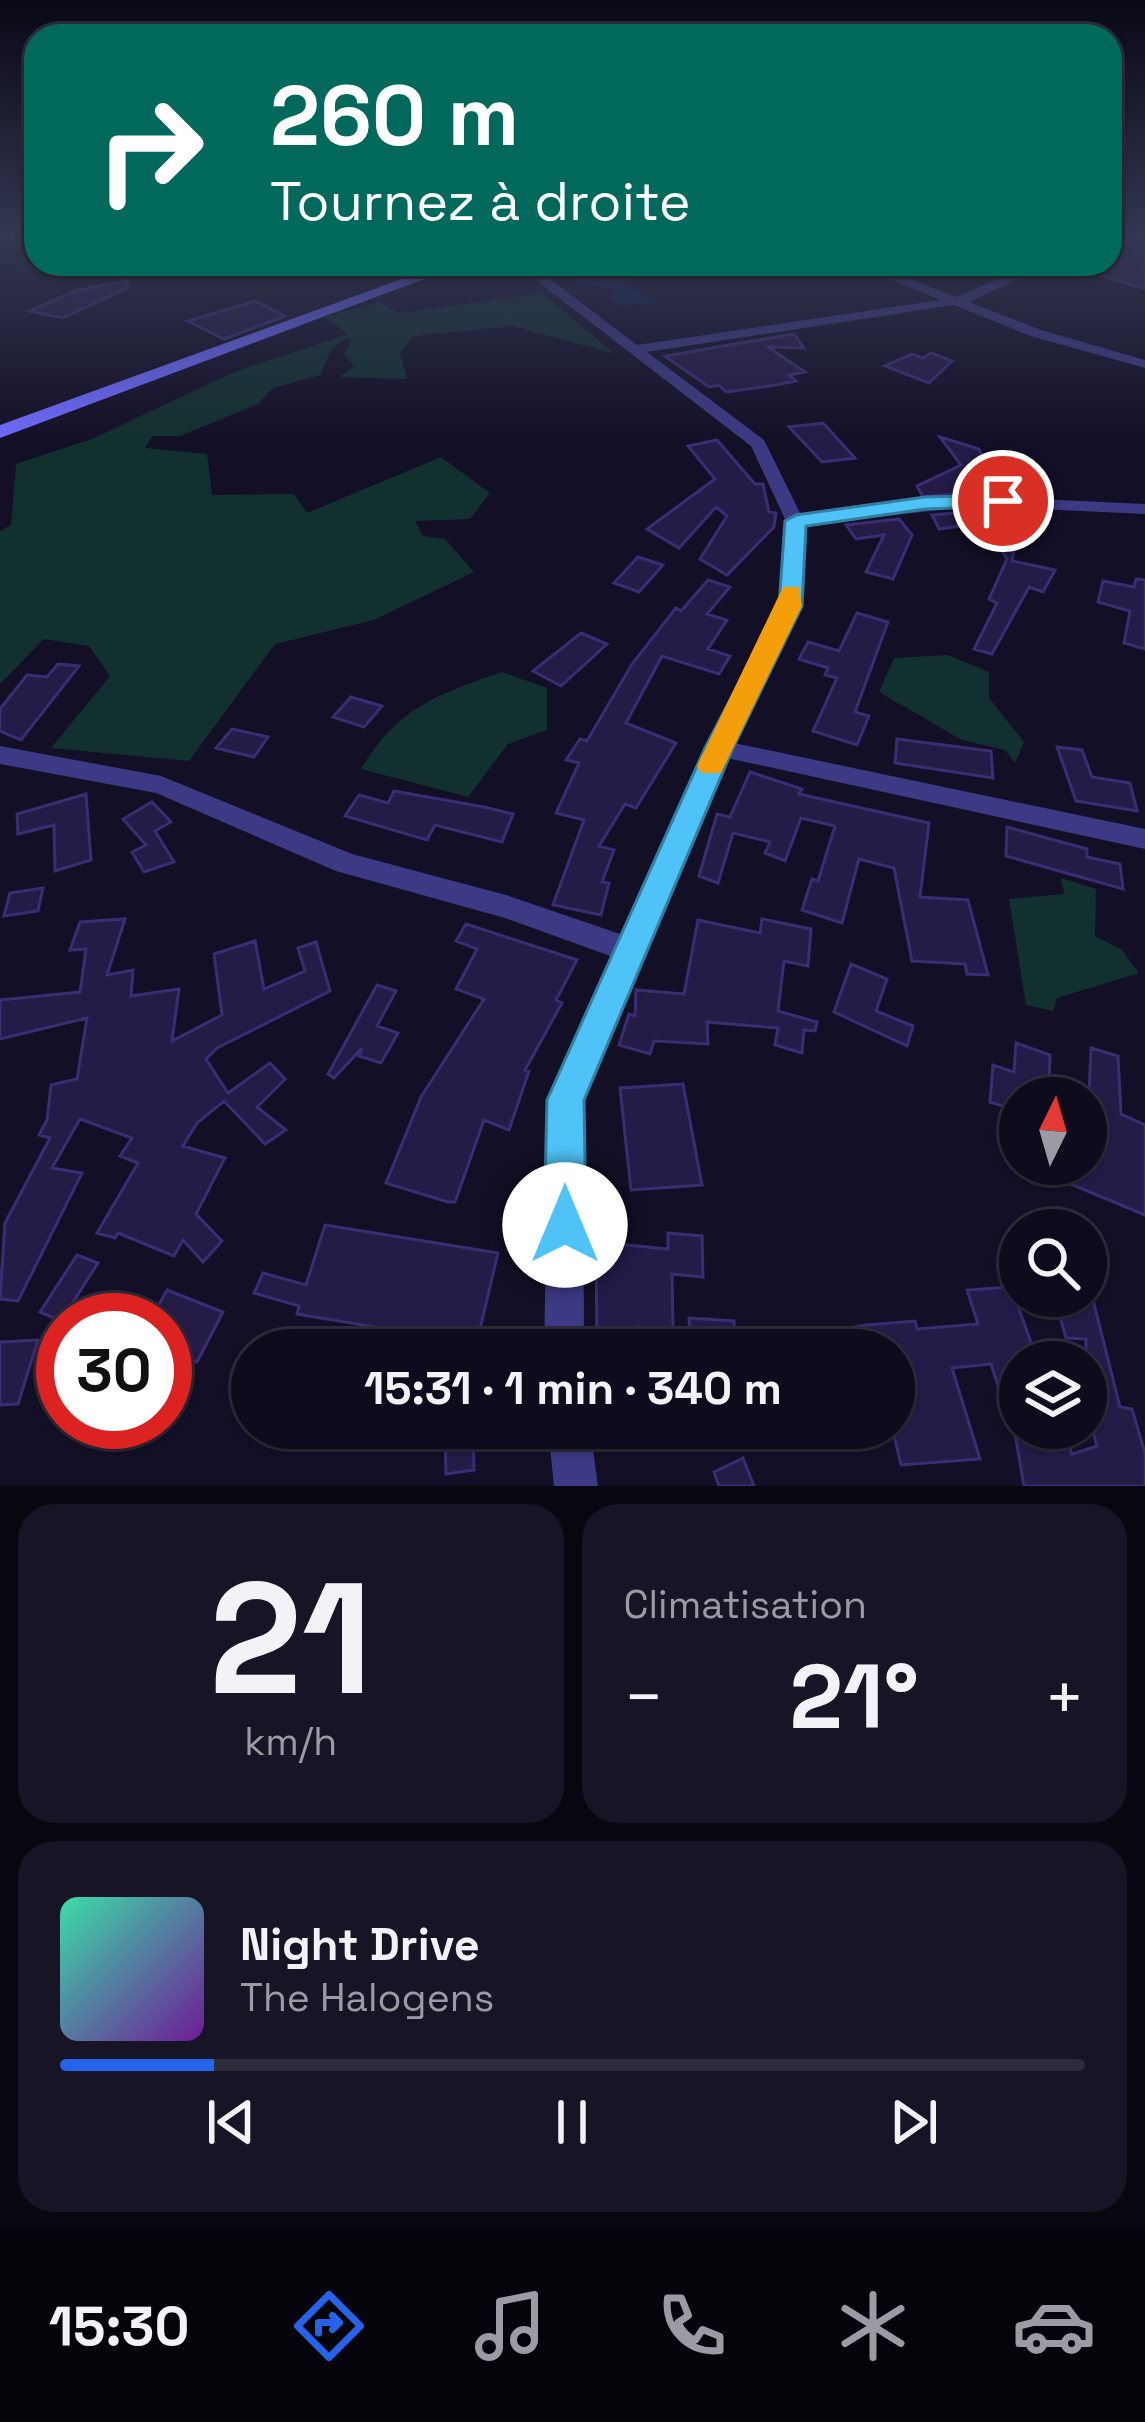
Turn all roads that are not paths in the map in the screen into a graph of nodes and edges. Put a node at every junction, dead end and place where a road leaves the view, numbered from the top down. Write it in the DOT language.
graph roads {
  1 [pos="345,305"];
  2 [pos="578,305"];
  3 [pos="927,305"];
  4 [pos="975,305"];
  5 [pos="636,349"];
  6 [pos="1145,364"];
  7 [pos="0,432"];
  8 [pos="1145,508"];
  9 [pos="796,521"];
  10 [pos="719,748"];
  11 [pos="0,755"];
  12 [pos="1145,839"];
  13 [pos="630,950"];
  14 [pos="564,1329"];
  15 [pos="572,1449"];
  16 [pos="576,1486"];
  1 -- 7 [label="street"];
  2 -- 5 [label="street"];
  3 -- 5 [label="street"];
  4 -- 6 [label="street"];
  5 -- 9 [label="street"];
  8 -- 9 [label="street"];
  9 -- 10 [label="street"];
  10 -- 12 [label="street"];
  10 -- 13 [label="street"];
  11 -- 13 [label="street"];
  13 -- 14 [label="street"];
  15 -- 16 [label="street"];
}
